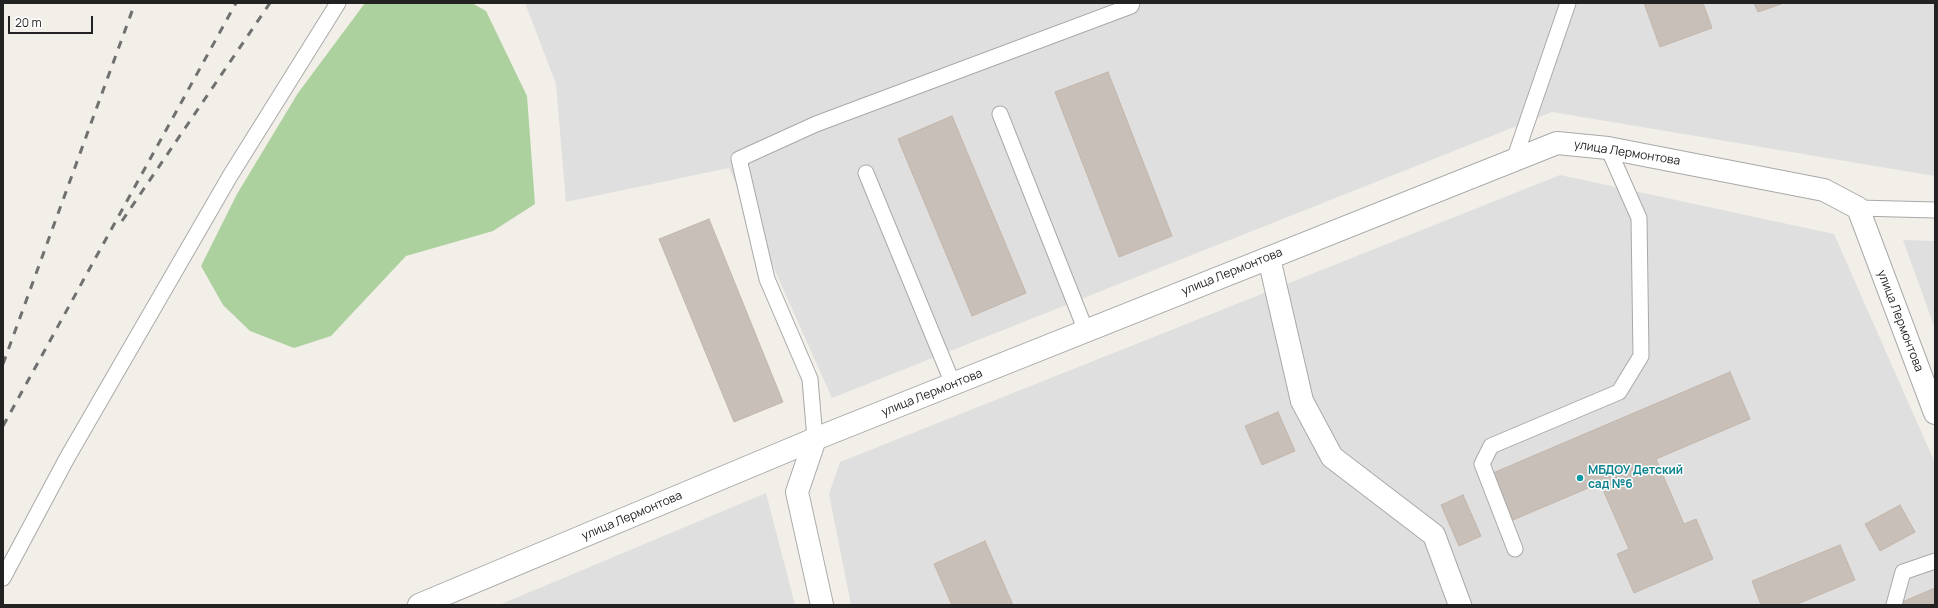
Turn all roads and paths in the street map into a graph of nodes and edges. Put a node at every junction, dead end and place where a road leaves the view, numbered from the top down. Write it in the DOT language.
graph roads {
  1 [pos="338,3"];
  2 [pos="1132,3"];
  3 [pos="1568,3"];
  4 [pos="1000,114"];
  5 [pos="1608,148"];
  6 [pos="1514,160"];
  7 [pos="866,173"];
  8 [pos="1858,208"];
  9 [pos="1935,210"];
  10 [pos="1269,258"];
  11 [pos="1086,331"];
  12 [pos="952,384"];
  13 [pos="1935,413"];
  14 [pos="816,439"];
  15 [pos="1515,549"];
  16 [pos="1935,561"];
  17 [pos="3,578"];
  18 [pos="419,605"];
  19 [pos="822,605"];
  20 [pos="1460,605"];
  21 [pos="1894,605"];
  1 -- 17 [label="lane"];
  2 -- 14 [label="lane"];
  3 -- 6 [label="lane"];
  4 -- 11 [label="lane"];
  5 -- 6 [label="street, улица Лермонтова"];
  5 -- 8 [label="street, улица Лермонтова"];
  5 -- 15 [label="lane"];
  6 -- 10 [label="street, улица Лермонтова"];
  7 -- 12 [label="lane"];
  8 -- 9 [label="lane"];
  8 -- 13 [label="street, улица Лермонтова"];
  10 -- 11 [label="street, улица Лермонтова"];
  10 -- 20 [label="street"];
  11 -- 12 [label="street, улица Лермонтова"];
  12 -- 14 [label="street, улица Лермонтова"];
  14 -- 18 [label="street, улица Лермонтова"];
  14 -- 19 [label="street"];
  16 -- 21 [label="lane"];
}
